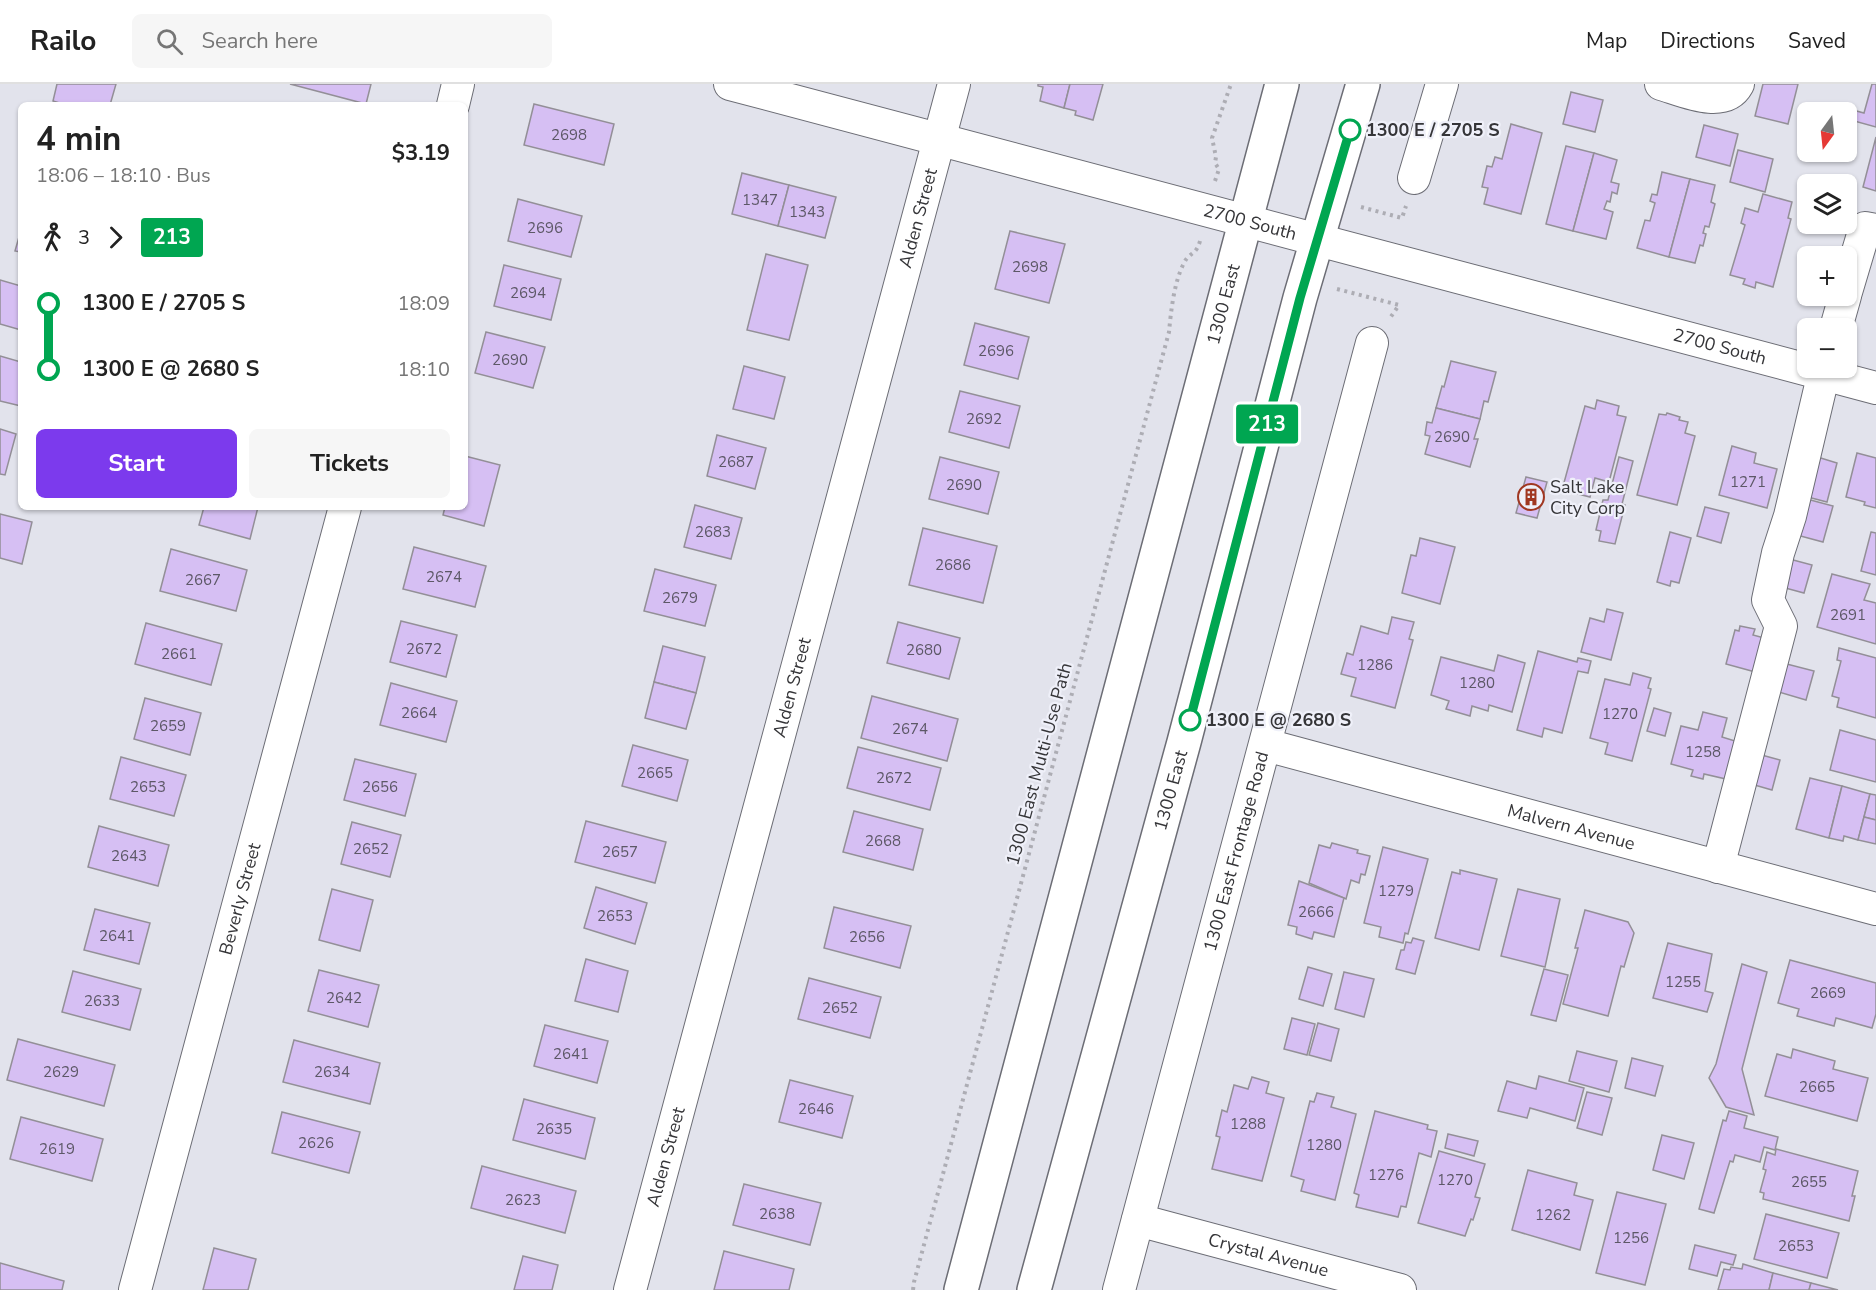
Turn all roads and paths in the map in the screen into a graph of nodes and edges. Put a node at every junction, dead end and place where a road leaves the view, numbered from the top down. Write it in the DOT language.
graph roads {
  1 [pos="458,84"];
  2 [pos="730,84"];
  3 [pos="954,84"];
  4 [pos="1231,84"];
  5 [pos="1282,84"];
  6 [pos="1363,84"];
  7 [pos="1442,84"];
  8 [pos="1661,84"];
  9 [pos="1738,84"];
  10 [pos="454,102"];
  11 [pos="939,138"];
  12 [pos="1414,178"];
  13 [pos="1256,180"];
  14 [pos="1330,198"];
  15 [pos="1402,218"];
  16 [pos="1245,220"];
  17 [pos="1876,230"];
  18 [pos="1318,240"];
  19 [pos="1198,250"];
  20 [pos="1857,256"];
  21 [pos="1347,292"];
  22 [pos="1399,305"];
  23 [pos="1372,343"];
  24 [pos="1797,364"];
  25 [pos="1822,378"];
  26 [pos="1845,378"];
  27 [pos="1876,388"];
  28 [pos="344,510"];
  29 [pos="1266,745"];
  30 [pos="1718,867"];
  31 [pos="1876,909"];
  32 [pos="1138,1220"];
  33 [pos="135,1290"];
  34 [pos="630,1290"];
  35 [pos="914,1290"];
  36 [pos="961,1290"];
  37 [pos="1034,1290"];
  38 [pos="1119,1290"];
  39 [pos="1400,1290"];
  1 -- 10 [label="street"];
  2 -- 11 [label="street, 2700 South"];
  3 -- 11 [label="street, Alden Street"];
  4 -- 13 [label="path"];
  5 -- 13 [label="main road, 1300 East"];
  6 -- 14 [label="main road, 1300 East"];
  7 -- 12 [label="street"];
  8 -- 9 [label="street"];
  11 -- 16 [label="street, 2700 South"];
  11 -- 34 [label="street, Alden Street"];
  13 -- 16 [label="main road, 1300 East"];
  14 -- 15 [label="path"];
  14 -- 18 [label="main road, 1300 East"];
  16 -- 18 [label="street, 2700 South"];
  16 -- 36 [label="main road, 1300 East"];
  17 -- 20 [label="street"];
  18 -- 24 [label="street, 2700 South"];
  18 -- 37 [label="main road, 1300 East"];
  19 -- 35 [label="path, 1300 East Multi-Use Path"];
  21 -- 22 [label="path"];
  23 -- 29 [label="street, 1300 East Frontage Road"];
  25 -- 30 [label="street"];
  26 -- 27 [label="street, 2700 South"];
  28 -- 33 [label="street, Beverly Street"];
  29 -- 30 [label="street, Malvern Avenue"];
  29 -- 32 [label="street, 1300 East Frontage Road"];
  30 -- 31 [label="street, Malvern Avenue"];
  32 -- 38 [label="street, 1300 East Frontage Road"];
  32 -- 39 [label="street, Crystal Avenue"];
}
